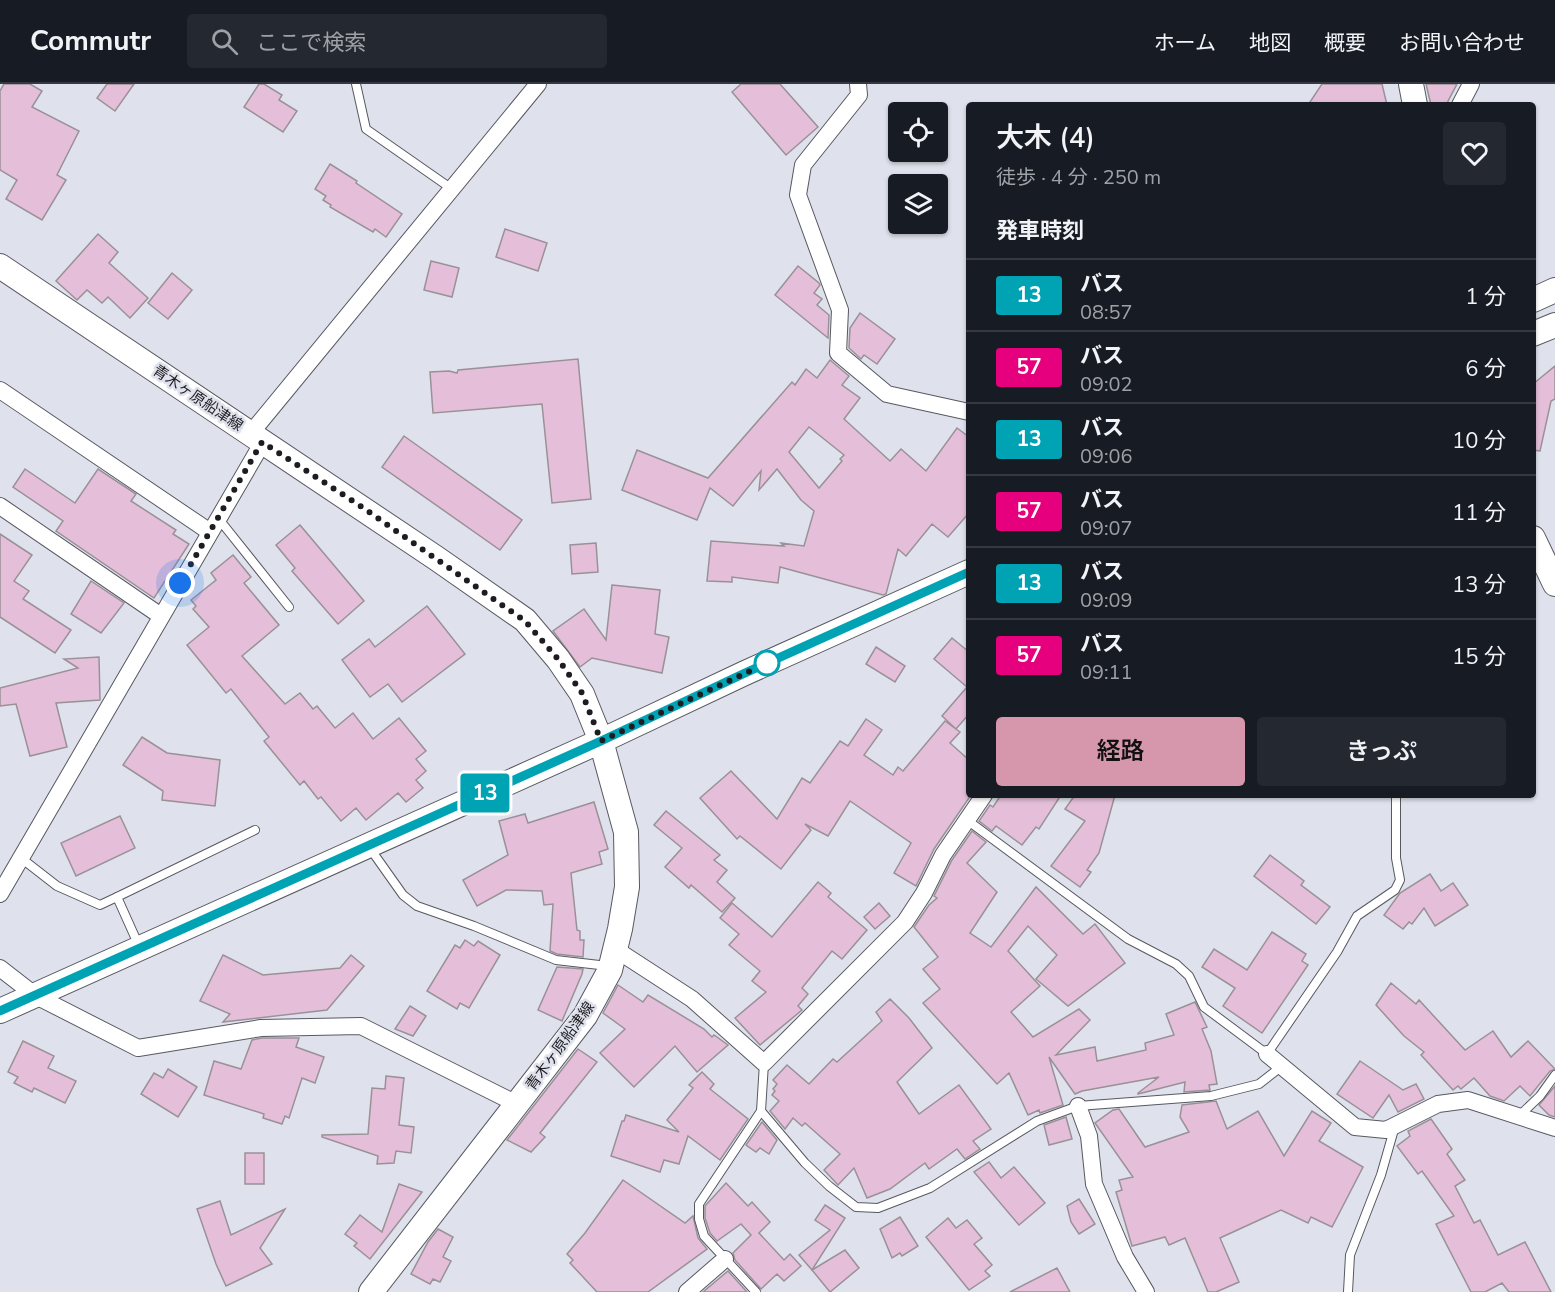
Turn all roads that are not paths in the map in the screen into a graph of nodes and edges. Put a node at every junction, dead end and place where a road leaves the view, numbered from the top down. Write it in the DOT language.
graph roads {
  1 [pos="356,84"];
  2 [pos="538,84"];
  3 [pos="858,84"];
  4 [pos="1411,84"];
  5 [pos="1471,84"];
  6 [pos="1414,102"];
  7 [pos="1462,102"];
  8 [pos="452,189"];
  9 [pos="0,266"];
  10 [pos="1555,290"];
  11 [pos="1536,299"];
  12 [pos="1555,325"];
  13 [pos="1536,333"];
  14 [pos="0,390"];
  15 [pos="966,411"];
  16 [pos="257,437"];
  17 [pos="0,506"];
  18 [pos="214,525"];
  19 [pos="1536,544"];
  20 [pos="966,573"];
  21 [pos="1555,584"];
  22 [pos="289,607"];
  23 [pos="161,616"];
  24 [pos="601,741"];
  25 [pos="982,798"];
  26 [pos="1396,798"];
  27 [pos="967,820"];
  28 [pos="255,830"];
  29 [pos="368,846"];
  30 [pos="21,858"];
  31 [pos="0,894"];
  32 [pos="117,897"];
  33 [pos="140,949"];
  34 [pos="613,957"];
  35 [pos="0,968"];
  36 [pos="36,996"];
  37 [pos="0,1011"];
  38 [pos="1267,1054"];
  39 [pos="764,1063"];
  40 [pos="1282,1066"];
  41 [pos="1555,1075"];
  42 [pos="517,1104"];
  43 [pos="1078,1106"];
  44 [pos="761,1111"];
  45 [pos="1519,1117"];
  46 [pos="1395,1125"];
  47 [pos="1555,1128"];
  48 [pos="725,1259"];
  49 [pos="371,1292"];
  50 [pos="687,1292"];
  51 [pos="756,1292"];
  52 [pos="1146,1292"];
  53 [pos="1348,1292"];
  1 -- 8 [label="lane"];
  2 -- 8 [label="street"];
  3 -- 15 [label="street"];
  4 -- 6 [label="main road"];
  5 -- 7 [label="street"];
  8 -- 16 [label="street"];
  9 -- 16 [label="main road, 青木ヶ原船津線"];
  10 -- 11 [label="main road"];
  12 -- 13 [label="main road"];
  14 -- 18 [label="street"];
  16 -- 18 [label="street"];
  16 -- 24 [label="main road, 青木ヶ原船津線"];
  17 -- 23 [label="street"];
  18 -- 22 [label="lane"];
  18 -- 23 [label="street"];
  19 -- 21 [label="main road"];
  20 -- 24 [label="main road"];
  23 -- 30 [label="street"];
  24 -- 29 [label="main road"];
  24 -- 34 [label="main road, 青木ヶ原船津線"];
  25 -- 27 [label="street"];
  26 -- 38 [label="lane"];
  27 -- 38 [label="lane"];
  27 -- 39 [label="street"];
  28 -- 32 [label="lane"];
  29 -- 33 [label="main road"];
  29 -- 34 [label="lane"];
  30 -- 31 [label="street"];
  30 -- 32 [label="lane"];
  32 -- 33 [label="lane"];
  33 -- 36 [label="main road"];
  34 -- 39 [label="street"];
  34 -- 42 [label="main road, 青木ヶ原船津線"];
  35 -- 36 [label="street"];
  36 -- 37 [label="main road"];
  36 -- 42 [label="street"];
  38 -- 40 [label="street"];
  39 -- 44 [label="lane"];
  40 -- 43 [label="lane"];
  40 -- 46 [label="street"];
  41 -- 45 [label="lane"];
  42 -- 49 [label="main road, 青木ヶ原船津線"];
  43 -- 44 [label="lane"];
  43 -- 52 [label="street"];
  44 -- 48 [label="lane"];
  45 -- 46 [label="street"];
  45 -- 47 [label="street"];
  46 -- 53 [label="lane"];
  48 -- 50 [label="street"];
  48 -- 51 [label="lane"];
}
